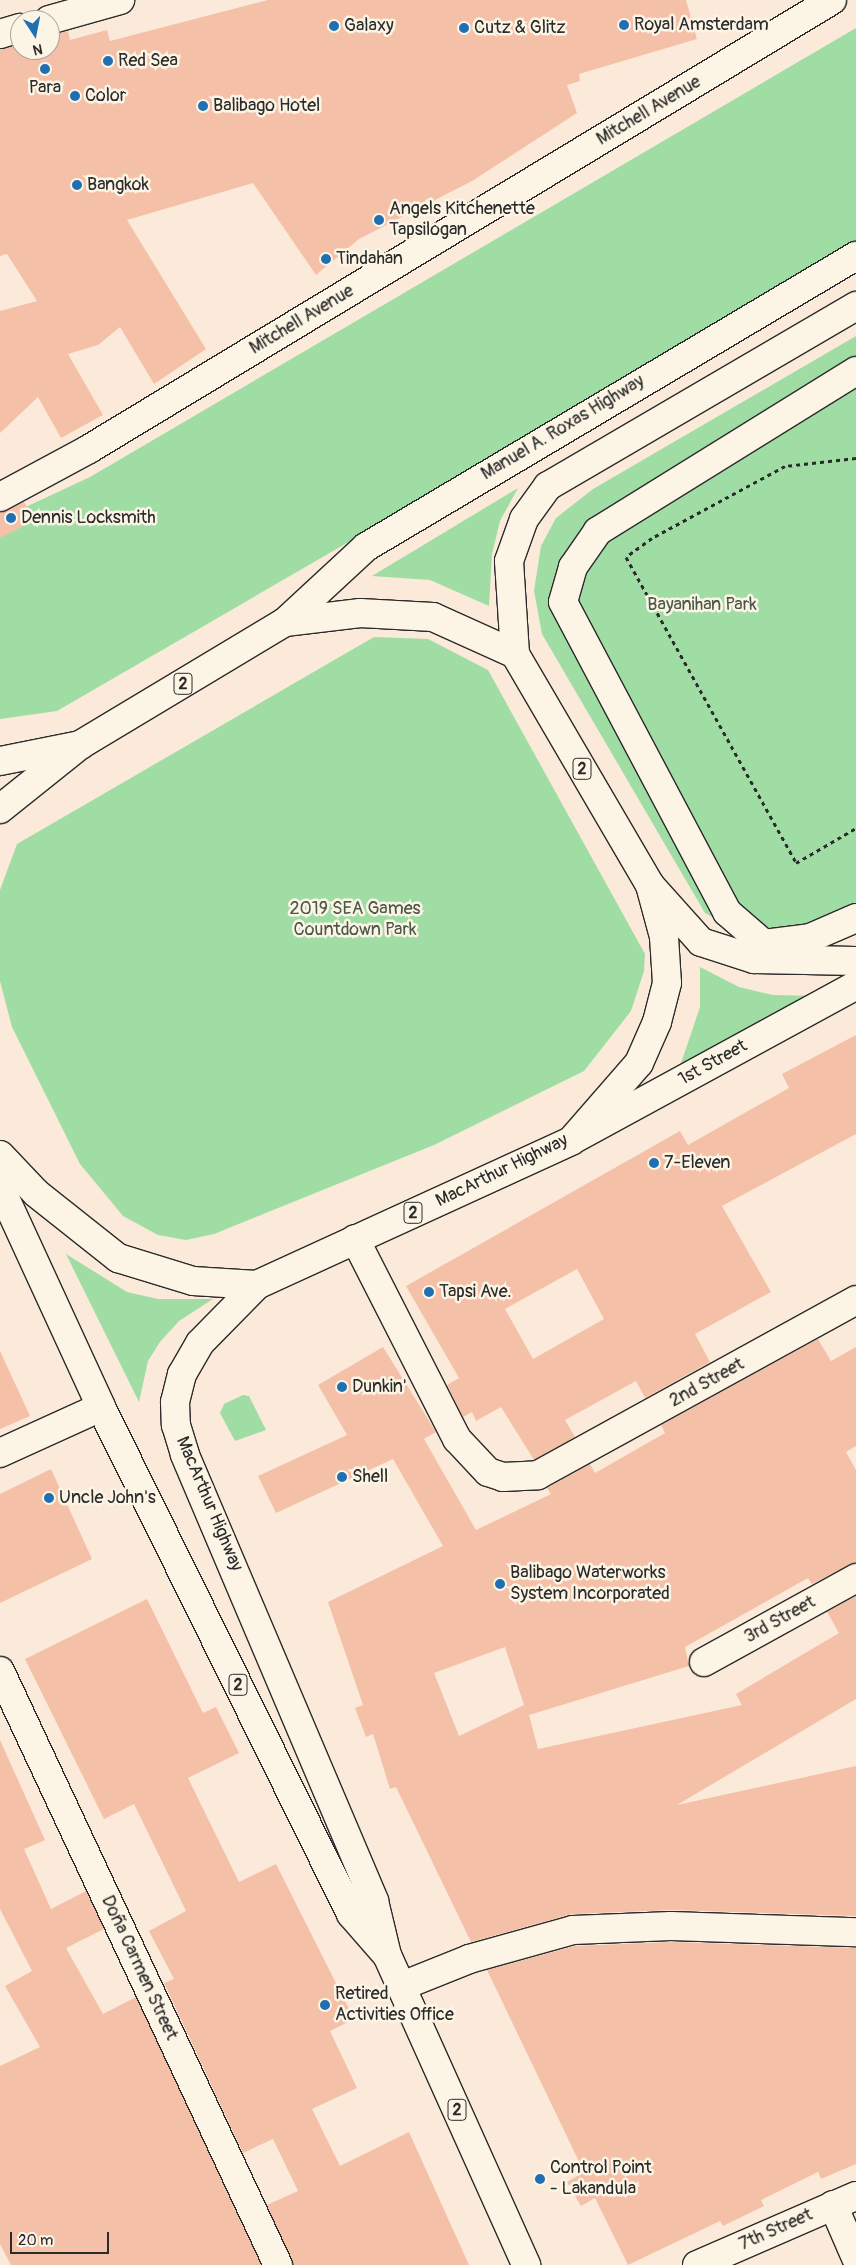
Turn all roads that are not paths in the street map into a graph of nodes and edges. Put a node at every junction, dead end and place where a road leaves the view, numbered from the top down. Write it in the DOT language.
graph roads {
  1 [pos="120,0"];
  2 [pos="832,0"];
  3 [pos="60,17"];
  4 [pos="856,256"];
  5 [pos="856,306"];
  6 [pos="856,372"];
  7 [pos="0,497"];
  8 [pos="285,622"];
  9 [pos="515,654"];
  10 [pos="80,745"];
  11 [pos="0,761"];
  12 [pos="0,809"];
  13 [pos="650,885"];
  14 [pos="856,918"];
  15 [pos="856,961"];
  16 [pos="856,985"];
  17 [pos="571,1141"];
  18 [pos="0,1156"];
  19 [pos="0,1187"];
  20 [pos="355,1239"];
  21 [pos="257,1285"];
  22 [pos="856,1300"];
  23 [pos="101,1407"];
  24 [pos="0,1453"];
  25 [pos="856,1578"];
  26 [pos="704,1662"];
  27 [pos="0,1671"];
  28 [pos="856,1932"];
  29 [pos="387,1955"];
  30 [pos="402,1986"];
  31 [pos="845,2200"];
  32 [pos="856,2258"];
  33 [pos="278,2265"];
  34 [pos="526,2265"];
  35 [pos="697,2265"];
  1 -- 3 [label="main road"];
  2 -- 7 [label="main road, Mitchell Avenue"];
  4 -- 8 [label="main road, Manuel A. Roxas Highway"];
  5 -- 9 [label="main road"];
  6 -- 14 [label="main road"];
  8 -- 9 [label="main road, 2"];
  8 -- 10 [label="main road, 2"];
  9 -- 13 [label="main road, MacArthur Highway / 2"];
  10 -- 11 [label="main road, 2"];
  10 -- 12 [label="main road"];
  13 -- 15 [label="main road"];
  13 -- 17 [label="main road, MacArthur Highway / 2"];
  16 -- 17 [label="main road, 1st Street"];
  17 -- 20 [label="main road, MacArthur Highway / 2"];
  18 -- 21 [label="main road"];
  19 -- 23 [label="main road, MacArthur Highway / 2"];
  20 -- 21 [label="main road, MacArthur Highway / 2"];
  20 -- 22 [label="main road, 2nd Street"];
  21 -- 29 [label="main road, MacArthur Highway / 2"];
  23 -- 24 [label="main road"];
  23 -- 29 [label="main road, MacArthur Highway / 2"];
  25 -- 26 [label="main road, 3rd Street"];
  27 -- 33 [label="main road, Doña Carmen Street"];
  28 -- 30 [label="main road"];
  29 -- 30 [label="main road, MacArthur Highway / 2"];
  30 -- 34 [label="main road, MacArthur Highway / 2"];
  31 -- 32 [label="main road"];
  31 -- 35 [label="main road, 7th Street"];
}
